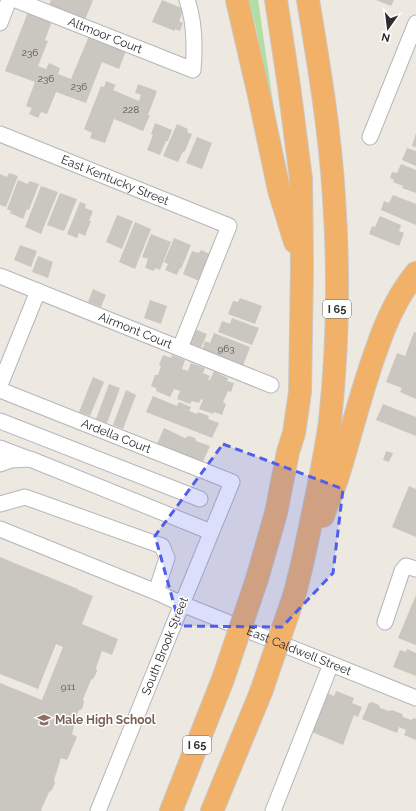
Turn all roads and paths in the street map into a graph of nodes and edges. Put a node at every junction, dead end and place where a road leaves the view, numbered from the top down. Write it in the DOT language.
graph roads {
  1 [pos="9,0"];
  2 [pos="16,0"];
  3 [pos="188,0"];
  4 [pos="237,0"];
  5 [pos="276,0"];
  6 [pos="308,0"];
  7 [pos="0,23"];
  8 [pos="416,23"];
  9 [pos="0,134"];
  10 [pos="370,137"];
  11 [pos="295,220"];
  12 [pos="416,273"];
  13 [pos="0,276"];
  14 [pos="38,291"];
  15 [pos="180,348"];
  16 [pos="0,385"];
  17 [pos="271,385"];
  18 [pos="0,390"];
  19 [pos="0,421"];
  20 [pos="338,439"];
  21 [pos="0,448"];
  22 [pos="30,459"];
  23 [pos="0,464"];
  24 [pos="232,482"];
  25 [pos="200,498"];
  26 [pos="0,504"];
  27 [pos="0,529"];
  28 [pos="212,532"];
  29 [pos="416,570"];
  30 [pos="156,592"];
  31 [pos="182,604"];
  32 [pos="385,622"];
  33 [pos="331,664"];
  34 [pos="416,698"];
  35 [pos="98,811"];
  36 [pos="172,811"];
  37 [pos="212,811"];
  38 [pos="274,811"];
  1 -- 7 [label="street"];
  2 -- 3 [label="street, Altmoor Court"];
  4 -- 11 [label="highway"];
  5 -- 11 [label="highway"];
  6 -- 20 [label="highway, I 65"];
  8 -- 10 [label="street"];
  9 -- 15 [label="street, East Kentucky Street"];
  11 -- 36 [label="highway, I 65, bridge"];
  12 -- 20 [label="highway"];
  13 -- 14 [label="street, Airmont Court"];
  14 -- 15 [label="street, Airmont Court"];
  14 -- 16 [label="street"];
  15 -- 17 [label="street, Airmont Court"];
  18 -- 24 [label="street, Ardella Court"];
  19 -- 25 [label="street"];
  20 -- 37 [label="highway, bridge"];
  21 -- 22 [label="street"];
  22 -- 23 [label="street"];
  22 -- 28 [label="street"];
  24 -- 28 [label="street, South Brook Street"];
  26 -- 30 [label="street"];
  27 -- 30 [label="street, East Caldwell Street"];
  28 -- 31 [label="street, South Brook Street"];
  29 -- 32 [label="street"];
  30 -- 31 [label="street, East Caldwell Street"];
  31 -- 33 [label="street, East Caldwell Street"];
  31 -- 35 [label="street, South Brook Street"];
  33 -- 34 [label="street, East Caldwell Street"];
  33 -- 38 [label="street"];
}
